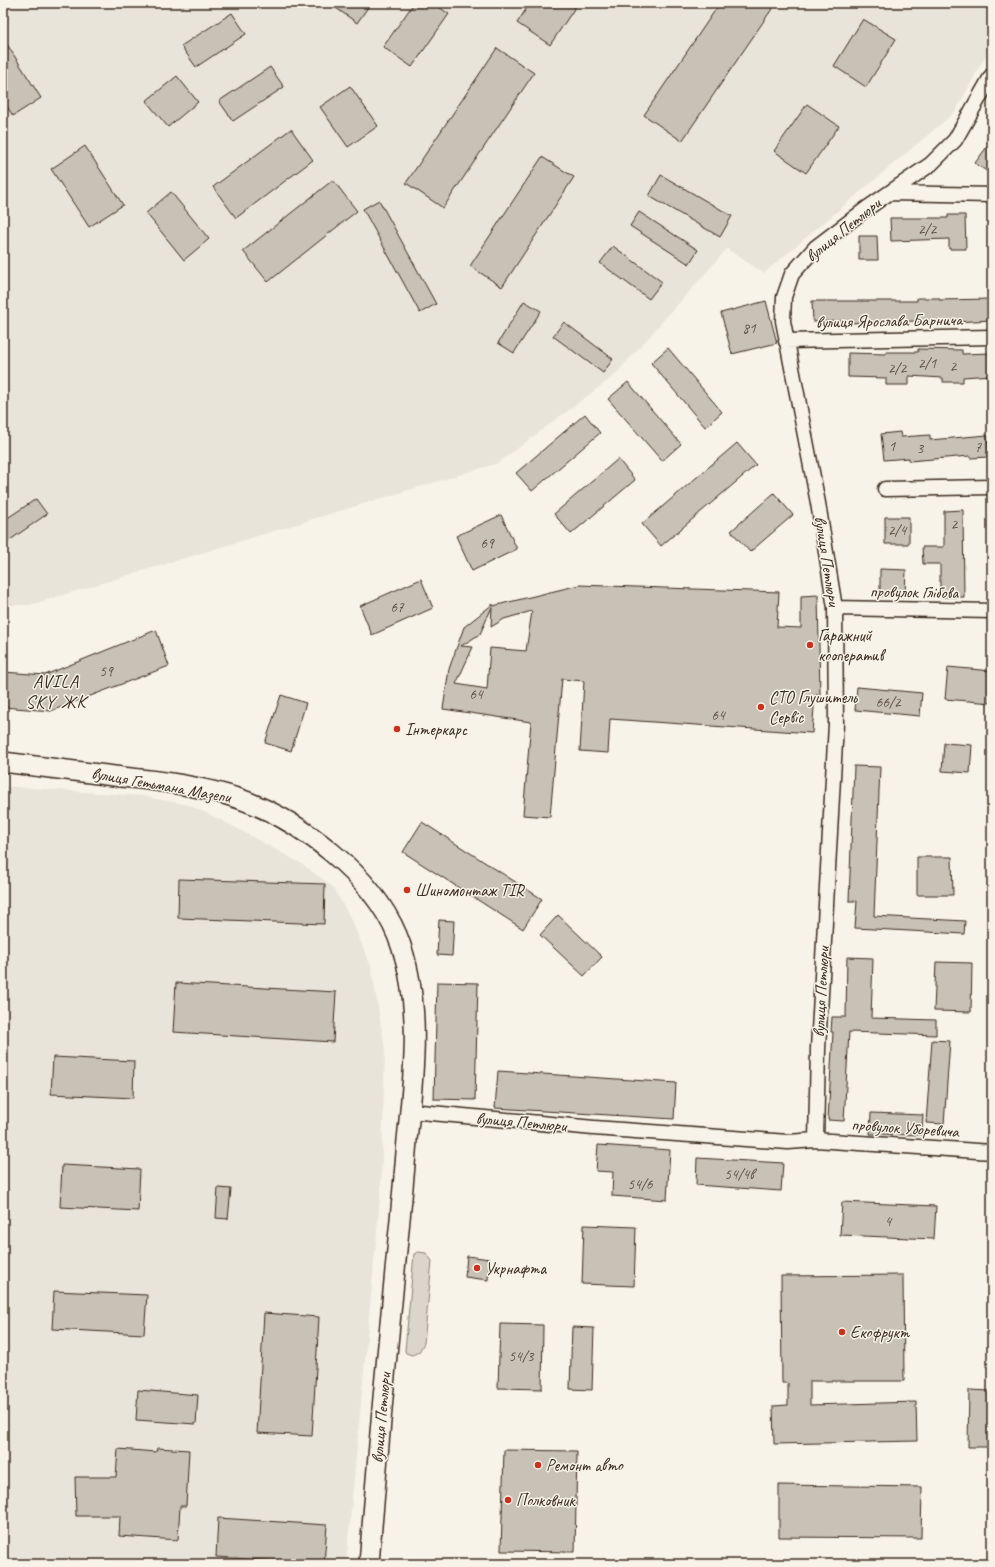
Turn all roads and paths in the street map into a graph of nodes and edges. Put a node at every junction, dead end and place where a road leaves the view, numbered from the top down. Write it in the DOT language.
graph roads {
  1 [pos="992,75"];
  2 [pos="889,193"];
  3 [pos="992,196"];
  4 [pos="992,337"];
  5 [pos="786,341"];
  6 [pos="992,487"];
  7 [pos="885,489"];
  8 [pos="835,608"];
  9 [pos="992,611"];
  10 [pos="3,762"];
  11 [pos="410,1111"];
  12 [pos="816,1140"];
  13 [pos="992,1152"];
  14 [pos="369,1564"];
  1 -- 2 [label="street, вулиця Петлюри"];
  2 -- 3 [label="street"];
  2 -- 5 [label="street, вулиця Петлюри"];
  4 -- 5 [label="street, вулиця Ярослава Барнича"];
  5 -- 8 [label="street, вулиця Петлюри"];
  6 -- 7 [label="street"];
  8 -- 9 [label="street, провулок Глібова"];
  8 -- 12 [label="street, вулиця Петлюри"];
  10 -- 11 [label="main road, вулиця Гетьмана Мазепи"];
  11 -- 12 [label="street, вулиця Петлюри"];
  11 -- 14 [label="main road, вулиця Петлюри"];
  12 -- 13 [label="street, провулок Уборевича"];
}
